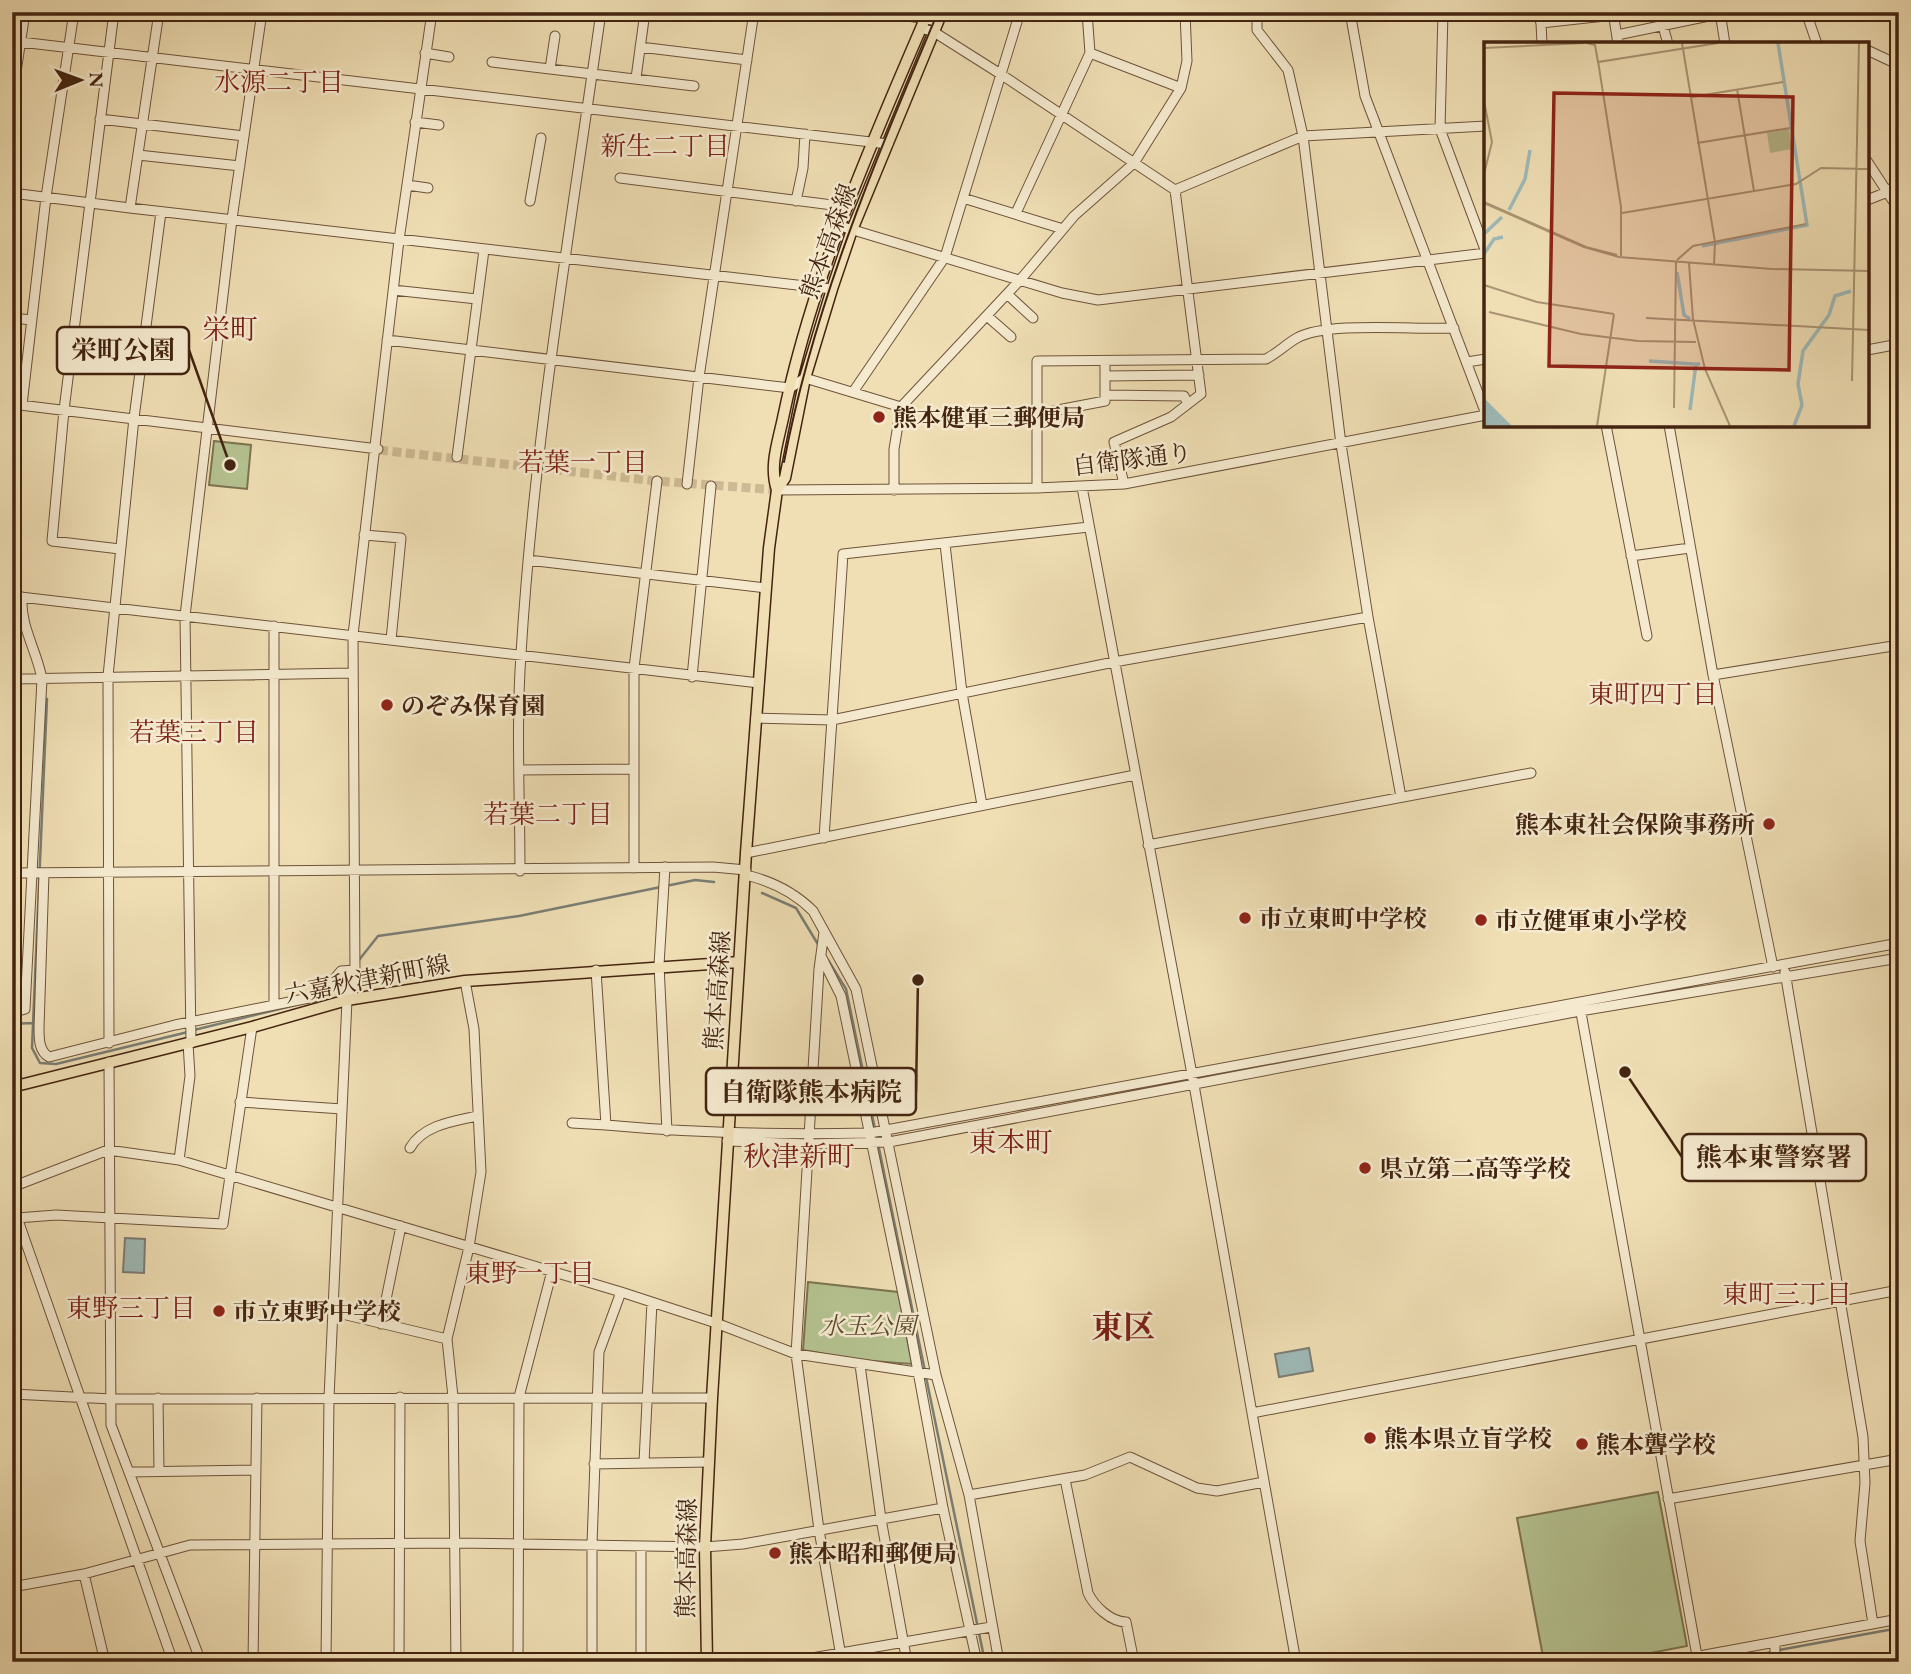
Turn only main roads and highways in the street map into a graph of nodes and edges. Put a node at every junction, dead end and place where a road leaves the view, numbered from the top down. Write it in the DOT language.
graph roads {
  1 [pos="940,16"];
  2 [pos="924,20"];
  3 [pos="777,491"];
  4 [pos="739,962"];
  5 [pos="12,1087"];
  6 [pos="707,1662"];
  1 -- 3 [label="main road, 熊本高森線"];
  2 -- 3 [label="main road, 熊本高森線"];
  3 -- 4 [label="main road, 熊本高森線"];
  4 -- 5 [label="main road, 六嘉秋津新町線"];
  4 -- 6 [label="main road, 熊本高森線"];
}
